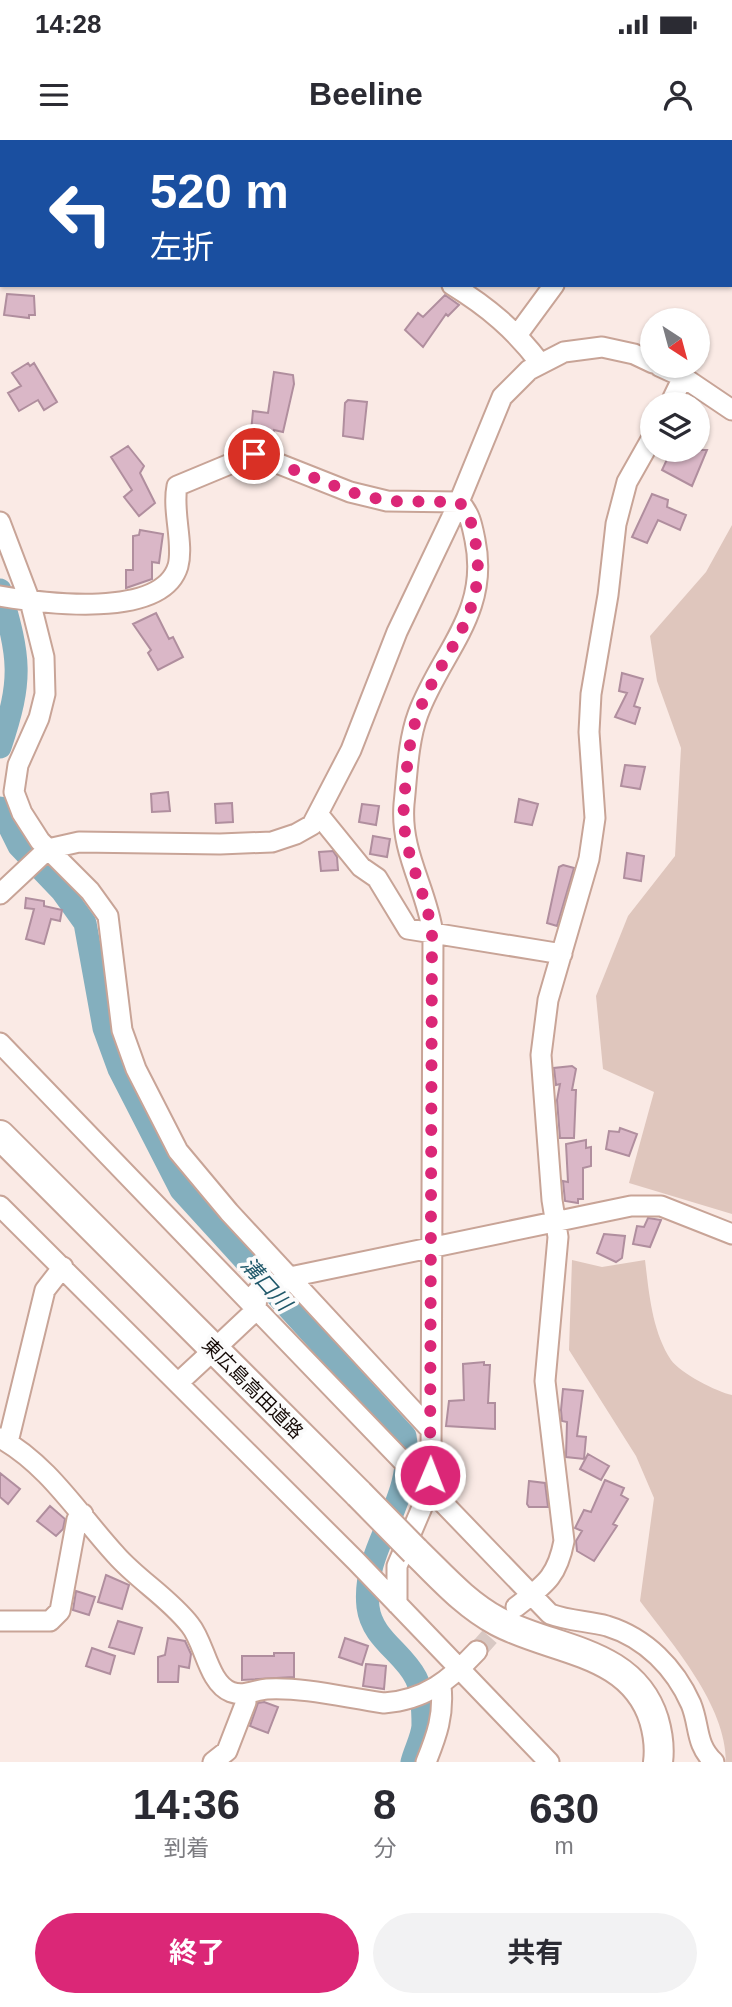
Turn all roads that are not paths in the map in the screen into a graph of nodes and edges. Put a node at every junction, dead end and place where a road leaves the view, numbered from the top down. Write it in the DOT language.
graph roads {
  1 [pos="455,287"];
  2 [pos="553,287"];
  3 [pos="518,334"];
  4 [pos="640,357"];
  5 [pos="540,363"];
  6 [pos="684,378"];
  7 [pos="732,410"];
  8 [pos="640,459"];
  9 [pos="459,502"];
  10 [pos="0,522"];
  11 [pos="0,596"];
  12 [pos="30,601"];
  13 [pos="318,814"];
  14 [pos="48,849"];
  15 [pos="0,894"];
  16 [pos="432,934"];
  17 [pos="562,954"];
  18 [pos="0,1043"];
  19 [pos="0,1127"];
  20 [pos="0,1135"];
  21 [pos="51,1186"];
  22 [pos="0,1206"];
  23 [pos="555,1223"];
  24 [pos="732,1234"];
  25 [pos="431,1250"];
  26 [pos="63,1267"];
  27 [pos="290,1278"];
  28 [pos="256,1310"];
  29 [pos="223,1341"];
  30 [pos="205,1359"];
  31 [pos="178,1383"];
  32 [pos="431,1430"];
  33 [pos="4,1440"];
  34 [pos="429,1491"];
  35 [pos="83,1514"];
  36 [pos="532,1595"];
  37 [pos="397,1604"];
  38 [pos="516,1608"];
  39 [pos="0,1621"];
  40 [pos="477,1651"];
  41 [pos="460,1669"];
  42 [pos="436,1688"];
  43 [pos="244,1694"];
  44 [pos="213,1762"];
  45 [pos="426,1762"];
  46 [pos="549,1762"];
  47 [pos="658,1762"];
  48 [pos="714,1762"];
  1 -- 3 [label="street"];
  2 -- 3 [label="street"];
  3 -- 5 [label="street"];
  4 -- 5 [label="street"];
  5 -- 9 [label="street"];
  6 -- 7 [label="street"];
  8 -- 17 [label="street"];
  9 -- 12 [label="street"];
  9 -- 13 [label="street"];
  9 -- 16 [label="street"];
  10 -- 12 [label="street"];
  11 -- 12 [label="street"];
  12 -- 14 [label="street"];
  13 -- 14 [label="street"];
  13 -- 16 [label="street"];
  14 -- 15 [label="street"];
  14 -- 27 [label="street"];
  16 -- 17 [label="street"];
  16 -- 25 [label="street"];
  17 -- 23 [label="street"];
  18 -- 28 [label="street"];
  19 -- 21 [label="highway"];
  20 -- 21 [label="highway"];
  21 -- 47 [label="highway, 東広島高田道路, bridge"];
  22 -- 26 [label="street"];
  23 -- 24 [label="street"];
  23 -- 25 [label="street"];
  23 -- 36 [label="street"];
  25 -- 27 [label="street"];
  25 -- 32 [label="street"];
  26 -- 31 [label="street"];
  26 -- 33 [label="street"];
  27 -- 28 [label="street"];
  27 -- 32 [label="street"];
  28 -- 29 [label="street"];
  28 -- 34 [label="street"];
  30 -- 31 [label="street"];
  31 -- 37 [label="street"];
  32 -- 34 [label="street"];
  33 -- 35 [label="street"];
  34 -- 36 [label="street"];
  34 -- 37 [label="street"];
  35 -- 39 [label="street"];
  35 -- 43 [label="street"];
  36 -- 38 [label="street"];
  36 -- 48 [label="street"];
  37 -- 41 [label="street"];
  40 -- 41 [label="street"];
  41 -- 42 [label="street"];
  41 -- 46 [label="street"];
  42 -- 43 [label="street"];
  42 -- 45 [label="street"];
  43 -- 44 [label="street"];
}
